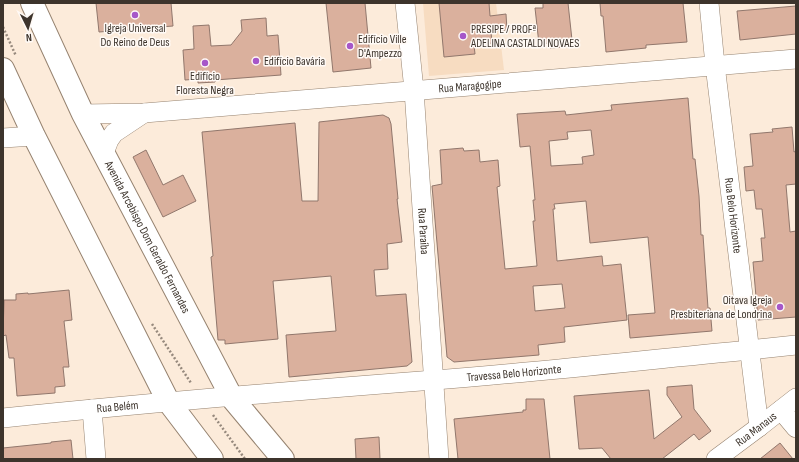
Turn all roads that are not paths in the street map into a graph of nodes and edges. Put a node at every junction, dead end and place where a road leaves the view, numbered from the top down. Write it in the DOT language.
graph roads {
  1 [pos="32,3"];
  2 [pos="405,3"];
  3 [pos="709,3"];
  4 [pos="796,58"];
  5 [pos="11,65"];
  6 [pos="715,65"];
  7 [pos="414,90"];
  8 [pos="144,113"];
  9 [pos="83,114"];
  10 [pos="34,136"];
  11 [pos="3,138"];
  12 [pos="104,153"];
  13 [pos="796,345"];
  14 [pos="775,347"];
  15 [pos="749,350"];
  16 [pos="796,358"];
  17 [pos="434,380"];
  18 [pos="232,398"];
  19 [pos="796,398"];
  20 [pos="168,401"];
  21 [pos="92,409"];
  22 [pos="781,410"];
  23 [pos="3,418"];
  24 [pos="759,427"];
  25 [pos="796,428"];
  26 [pos="96,459"];
  27 [pos="212,459"];
  28 [pos="282,459"];
  29 [pos="439,459"];
  30 [pos="716,459"];
  1 -- 9 [label="main road, Avenida Arcebispo Dom Geraldo Fernandes"];
  2 -- 7 [label="street, Rua Paraíba"];
  3 -- 6 [label="street, Rua Belo Horizonte"];
  4 -- 6 [label="street, Rua Maragogipe"];
  5 -- 10 [label="main road"];
  6 -- 7 [label="street, Rua Maragogipe"];
  6 -- 15 [label="street, Rua Belo Horizonte"];
  7 -- 8 [label="street, Rua Maragogipe"];
  7 -- 17 [label="street, Rua Paraíba"];
  8 -- 9 [label="street, Rua Maragogipe"];
  8 -- 12 [label="street, Rua Maragogipe"];
  9 -- 12 [label="main road, Avenida Arcebispo Dom Geraldo Fernandes"];
  10 -- 11 [label="street"];
  10 -- 20 [label="main road"];
  12 -- 18 [label="main road, Avenida Arcebispo Dom Geraldo Fernandes"];
  13 -- 14 [label="street, Travessa Belo Horizonte"];
  14 -- 15 [label="street, Travessa Belo Horizonte"];
  14 -- 16 [label="street"];
  15 -- 17 [label="street, Travessa Belo Horizonte"];
  15 -- 24 [label="street, Rua Belo Horizonte"];
  17 -- 18 [label="street, Travessa Belo Horizonte"];
  17 -- 29 [label="street, Rua Paraíba"];
  18 -- 20 [label="street, Rua Belém"];
  18 -- 28 [label="main road, Avenida Arcebispo Dom Geraldo Fernandes"];
  19 -- 22 [label="street, Rua Manaus"];
  20 -- 21 [label="street, Rua Belém"];
  20 -- 27 [label="main road"];
  21 -- 23 [label="street, Rua Belém"];
  21 -- 26 [label="street"];
  22 -- 24 [label="street, Rua Manaus"];
  22 -- 25 [label="street"];
  24 -- 30 [label="street, Rua Manaus"];
}
